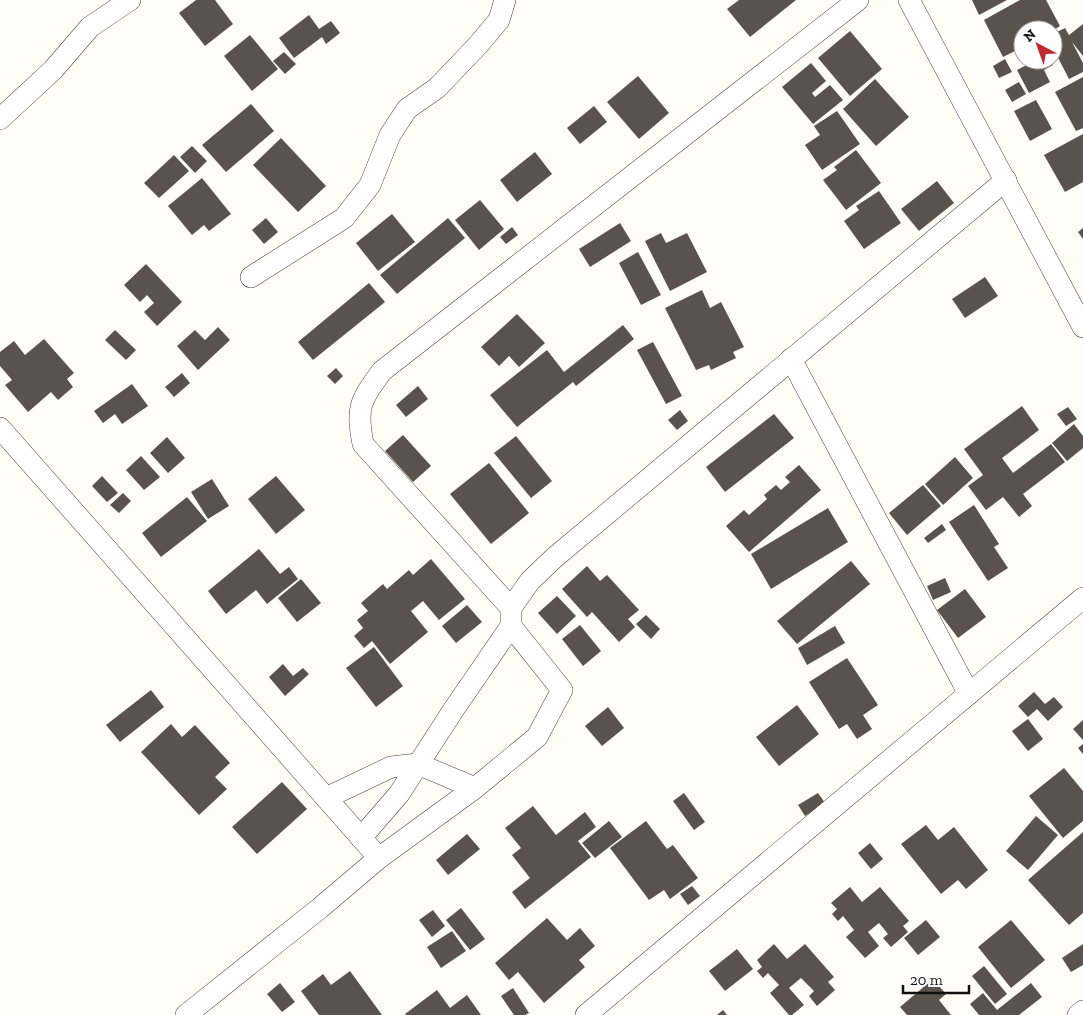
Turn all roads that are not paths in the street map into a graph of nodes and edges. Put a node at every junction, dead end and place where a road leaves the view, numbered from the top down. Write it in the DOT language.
graph roads {
  1 [pos="130,0"];
  2 [pos="505,0"];
  3 [pos="858,0"];
  4 [pos="909,0"];
  5 [pos="0,119"];
  6 [pos="1006,180"];
  7 [pos="251,278"];
  8 [pos="1083,327"];
  9 [pos="790,359"];
  10 [pos="0,428"];
  11 [pos="1083,598"];
  12 [pos="511,617"];
  13 [pos="969,694"];
  14 [pos="418,764"];
  15 [pos="475,788"];
  16 [pos="326,798"];
  17 [pos="361,838"];
  18 [pos="379,858"];
  19 [pos="1083,1011"];
  20 [pos="186,1015"];
  21 [pos="586,1015"];
  22 [pos="1078,1015"];
  1 -- 5 [label="street"];
  2 -- 7 [label="street"];
  3 -- 12 [label="street"];
  4 -- 6 [label="street"];
  6 -- 8 [label="street"];
  6 -- 9 [label="street"];
  9 -- 12 [label="street"];
  9 -- 13 [label="street"];
  10 -- 16 [label="street"];
  11 -- 13 [label="street"];
  12 -- 14 [label="street"];
  12 -- 15 [label="street"];
  13 -- 21 [label="street"];
  14 -- 15 [label="street"];
  14 -- 16 [label="street"];
  14 -- 17 [label="street"];
  15 -- 18 [label="street"];
  16 -- 17 [label="street"];
  17 -- 18 [label="street"];
  18 -- 20 [label="street"];
  19 -- 22 [label="street"];
}
